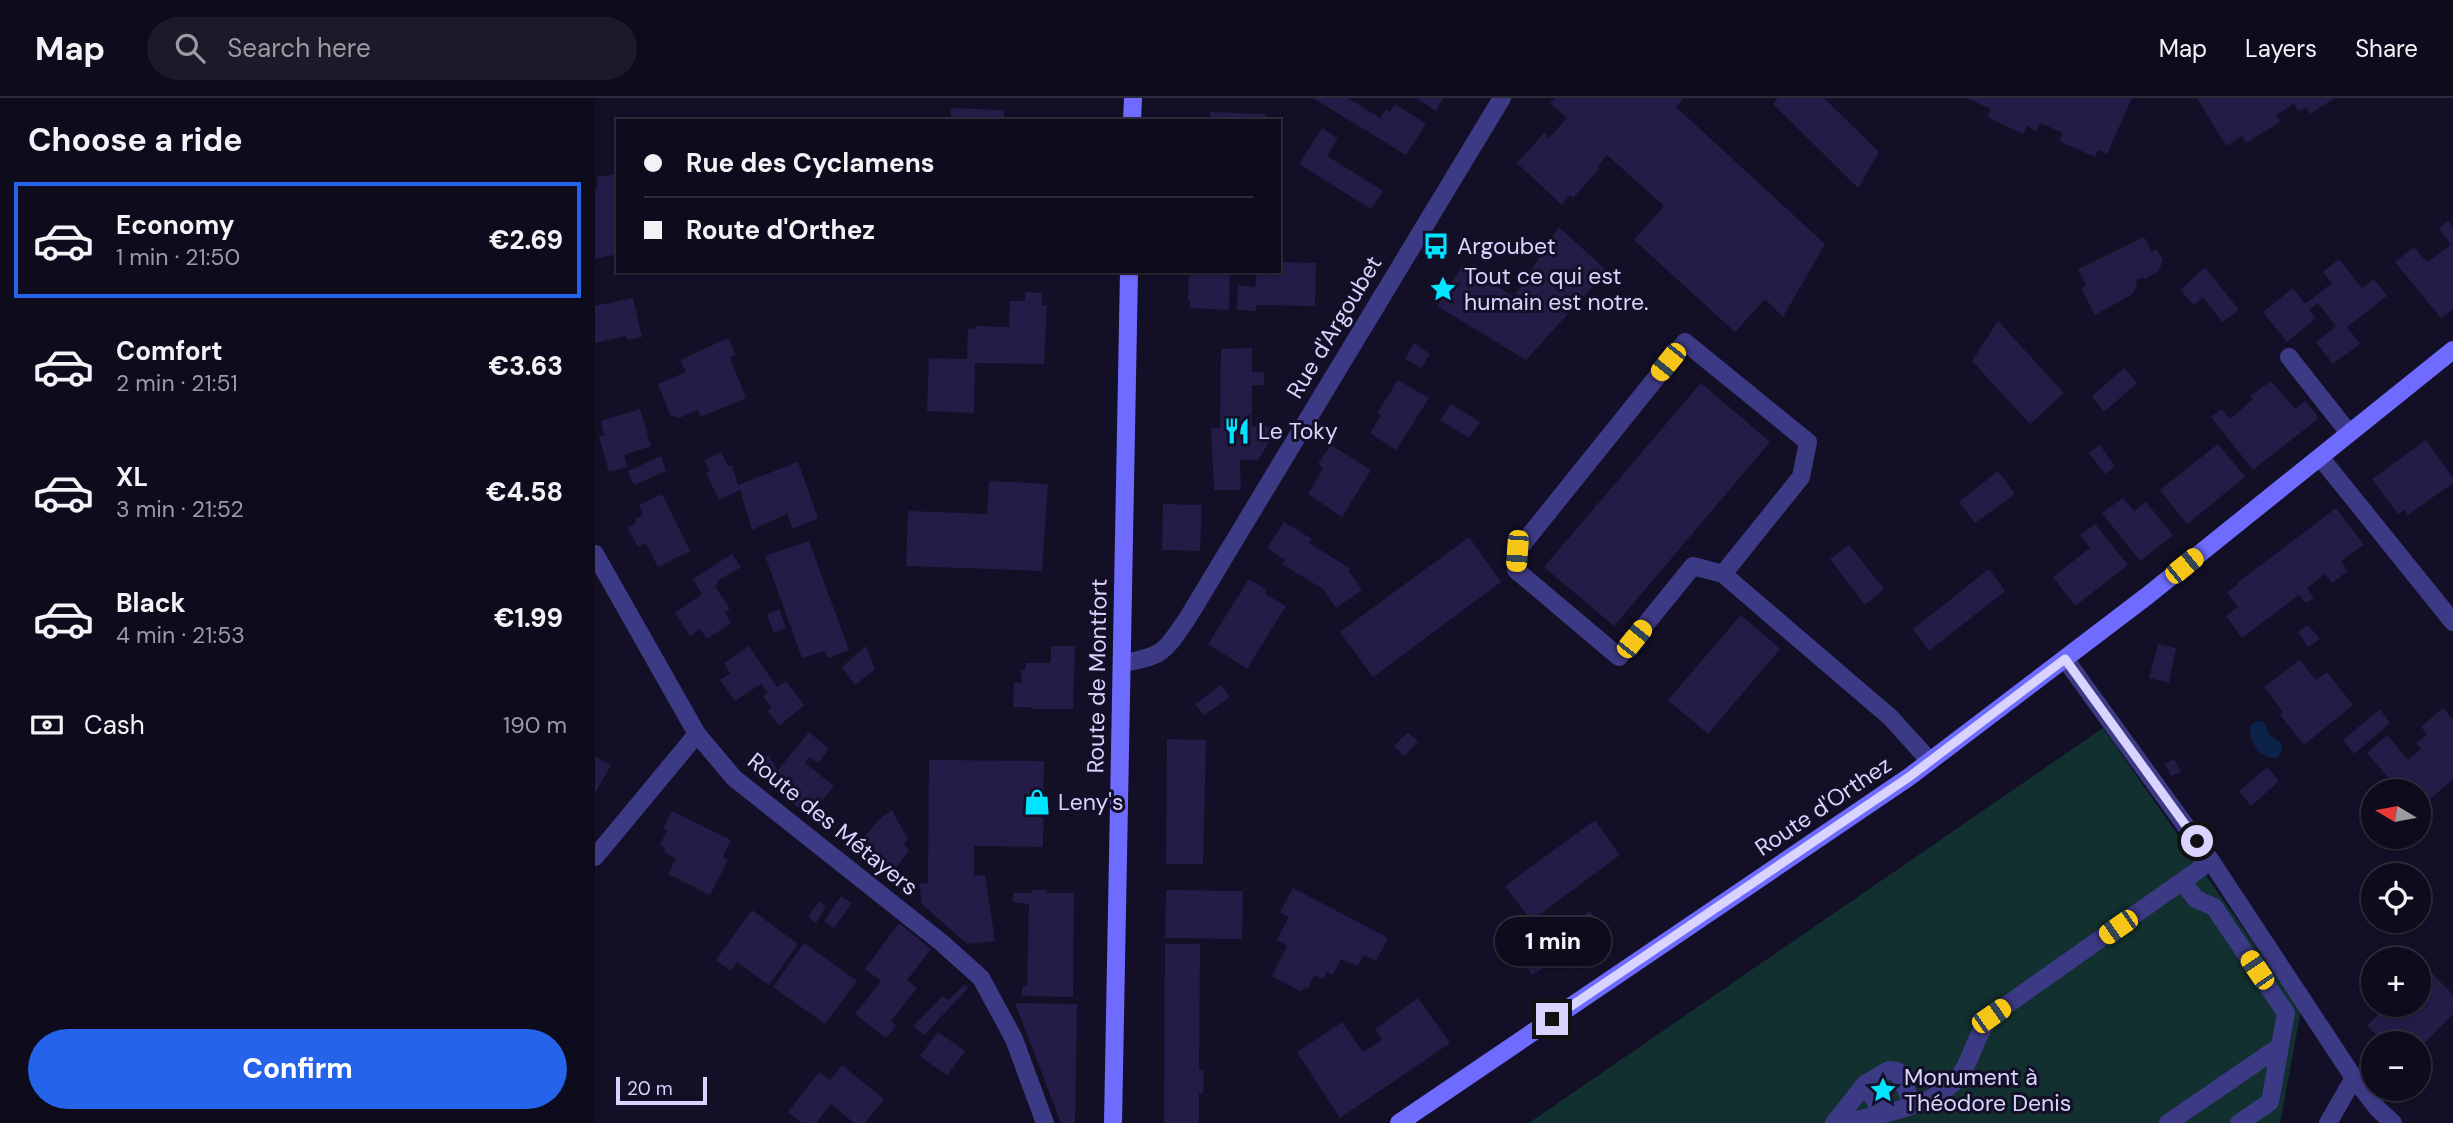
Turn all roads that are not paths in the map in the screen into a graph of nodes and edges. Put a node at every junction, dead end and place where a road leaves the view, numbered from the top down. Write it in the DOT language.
graph roads {
  1 [pos="1133,98"];
  2 [pos="1502,98"];
  3 [pos="1132,119"];
  4 [pos="1129,273"];
  5 [pos="2453,350"];
  6 [pos="2289,357"];
  7 [pos="2349,433"];
  8 [pos="2320,457"];
  9 [pos="595,554"];
  10 [pos="1723,574"];
  11 [pos="2453,622"];
  12 [pos="2065,659"];
  13 [pos="1123,663"];
  14 [pos="697,734"];
  15 [pos="1930,761"];
  16 [pos="595,857"];
  17 [pos="2211,861"];
  18 [pos="2182,882"];
  19 [pos="2279,1047"];
  20 [pos="2354,1078"];
  21 [pos="1865,1084"];
  22 [pos="1913,1104"];
  23 [pos="1883,1114"];
  24 [pos="1414,1118"];
  25 [pos="1045,1123"];
  26 [pos="1113,1123"];
  27 [pos="1399,1123"];
  28 [pos="1834,1123"];
  29 [pos="1843,1123"];
  30 [pos="2168,1123"];
  31 [pos="2239,1123"];
  32 [pos="2328,1123"];
  33 [pos="2393,1123"];
  1 -- 3 [label="main road"];
  2 -- 13 [label="street, Rue d'Argoubet"];
  4 -- 13 [label="main road, Route de Montfort"];
  5 -- 7 [label="main road, Route d'Orthez"];
  6 -- 7 [label="street"];
  7 -- 8 [label="main road, Route d'Orthez"];
  8 -- 11 [label="street"];
  8 -- 12 [label="main road, Route d'Orthez"];
  9 -- 14 [label="street, Route des Métayers"];
  10 -- 10 [label="street"];
  10 -- 15 [label="street"];
  12 -- 15 [label="main road, Route d'Orthez"];
  12 -- 17 [label="street"];
  13 -- 26 [label="main road, Route de Montfort"];
  14 -- 16 [label="street"];
  14 -- 25 [label="street, Route des Métayers"];
  15 -- 24 [label="main road, Route d'Orthez"];
  17 -- 18 [label="street"];
  17 -- 20 [label="street"];
  18 -- 19 [label="street"];
  18 -- 22 [label="street"];
  19 -- 30 [label="street"];
  19 -- 31 [label="street"];
  20 -- 32 [label="street"];
  20 -- 33 [label="street"];
  21 -- 22 [label="street"];
  21 -- 23 [label="street"];
  21 -- 28 [label="street"];
  22 -- 23 [label="street"];
  23 -- 29 [label="street"];
  24 -- 27 [label="main road, Route d'Orthez"];
}
